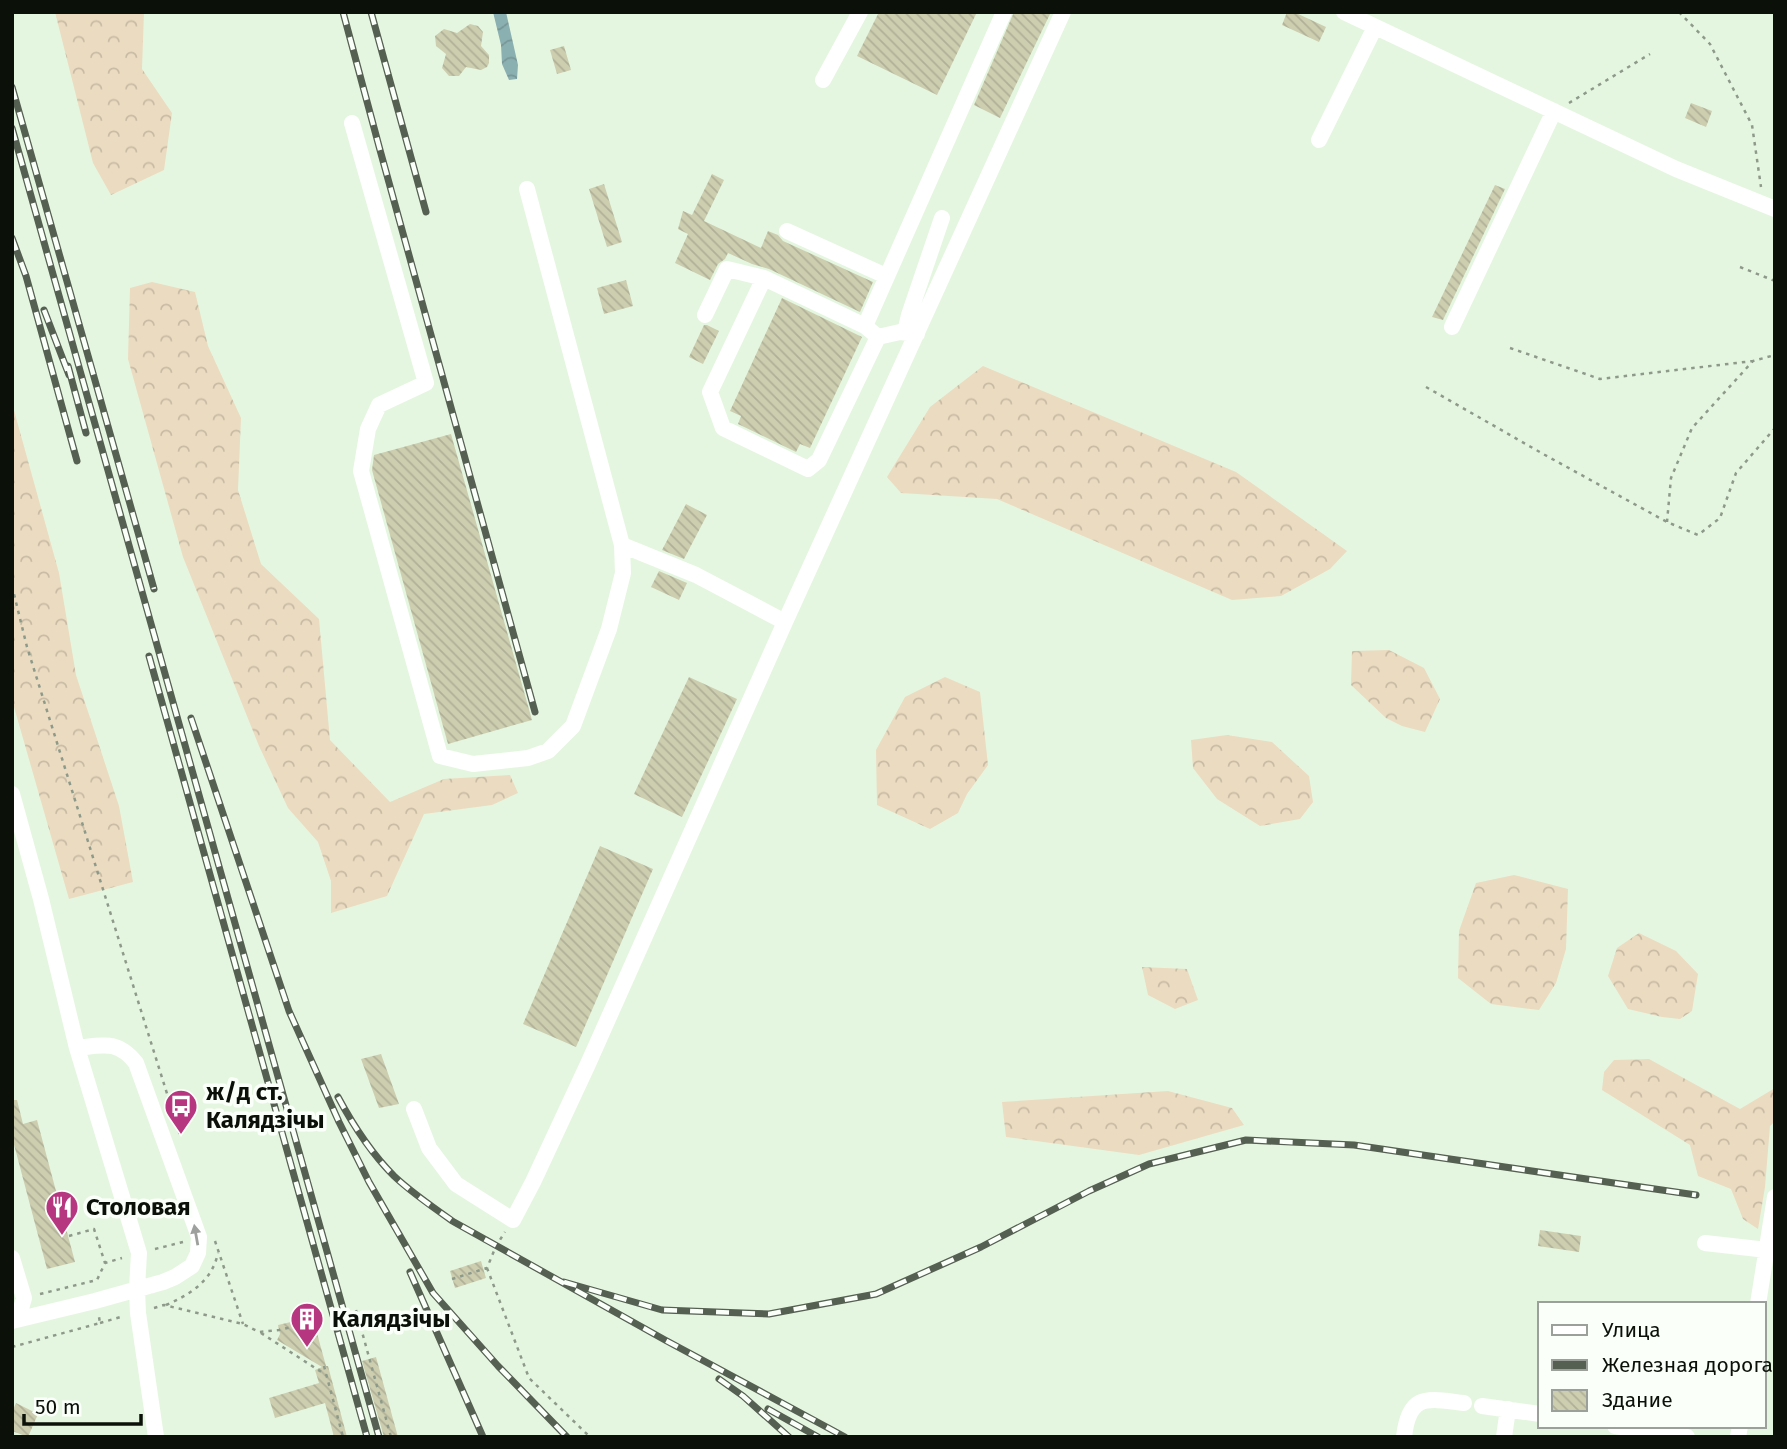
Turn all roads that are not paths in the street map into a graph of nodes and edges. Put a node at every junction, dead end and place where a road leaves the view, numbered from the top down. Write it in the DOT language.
graph roads {
  1 [pos="860,12"];
  2 [pos="1004,12"];
  3 [pos="1063,12"];
  4 [pos="1344,12"];
  5 [pos="1375,27"];
  6 [pos="823,80"];
  7 [pos="1554,111"];
  8 [pos="352,123"];
  9 [pos="1319,140"];
  10 [pos="527,189"];
  11 [pos="1769,207"];
  12 [pos="942,218"];
  13 [pos="787,231"];
  14 [pos="886,276"];
  15 [pos="764,278"];
  16 [pos="705,315"];
  17 [pos="864,326"];
  18 [pos="1452,327"];
  19 [pos="911,333"];
  20 [pos="878,337"];
  21 [pos="622,545"];
  22 [pos="785,622"];
  23 [pos="12,794"];
  24 [pos="77,1048"];
  25 [pos="414,1108"];
  26 [pos="1775,1197"];
  27 [pos="1705,1243"];
  28 [pos="1767,1250"];
  29 [pos="12,1258"];
  30 [pos="137,1289"];
  31 [pos="1758,1302"];
  32 [pos="15,1320"];
  33 [pos="1464,1404"];
  34 [pos="1482,1406"];
  35 [pos="1507,1409"];
  36 [pos="1538,1415"];
  37 [pos="1628,1428"];
  38 [pos="156,1437"];
  39 [pos="1404,1437"];
  40 [pos="1504,1437"];
  41 [pos="1687,1437"];
  1 -- 6 [label="street"];
  2 -- 14 [label="street"];
  3 -- 19 [label="street"];
  4 -- 5 [label="street"];
  5 -- 7 [label="street"];
  5 -- 9 [label="street"];
  7 -- 11 [label="street"];
  7 -- 18 [label="street"];
  8 -- 21 [label="street"];
  10 -- 21 [label="street"];
  12 -- 19 [label="street"];
  13 -- 14 [label="street"];
  14 -- 17 [label="street"];
  15 -- 16 [label="street"];
  15 -- 17 [label="street"];
  15 -- 20 [label="street"];
  17 -- 20 [label="street"];
  19 -- 20 [label="street"];
  19 -- 22 [label="street"];
  21 -- 22 [label="street"];
  22 -- 25 [label="street"];
  23 -- 24 [label="street"];
  24 -- 30 [label="street"];
  30 -- 24 [label="street, one-way"];
  26 -- 28 [label="street"];
  27 -- 28 [label="street"];
  28 -- 31 [label="street"];
  29 -- 32 [label="street"];
  30 -- 32 [label="street"];
  30 -- 38 [label="street"];
  33 -- 39 [label="street"];
  34 -- 35 [label="street"];
  35 -- 36 [label="street"];
  35 -- 40 [label="street"];
  37 -- 41 [label="street"];
}
